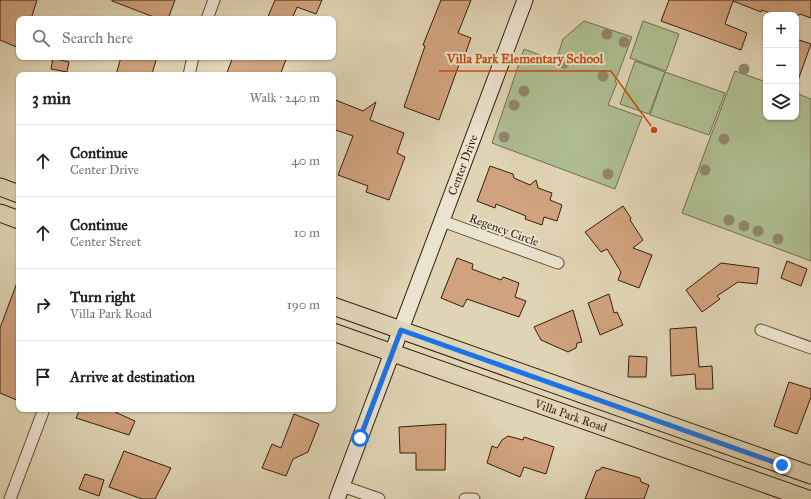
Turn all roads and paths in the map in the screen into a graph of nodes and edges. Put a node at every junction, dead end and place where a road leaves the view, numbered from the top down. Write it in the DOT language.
graph roads {
  1 [pos="214,0"];
  2 [pos="525,0"];
  3 [pos="208,16"];
  4 [pos="192,60"];
  5 [pos="190,72"];
  6 [pos="0,187"];
  7 [pos="16,193"];
  8 [pos="0,213"];
  9 [pos="16,219"];
  10 [pos="442,221"];
  11 [pos="558,263"];
  12 [pos="336,307"];
  13 [pos="401,330"];
  14 [pos="761,330"];
  15 [pos="336,333"];
  16 [pos="811,348"];
  17 [pos="393,352"];
  18 [pos="43,412"];
  19 [pos="811,475"];
  20 [pos="340,492"];
  21 [pos="10,499"];
  22 [pos="379,499"];
  23 [pos="465,499"];
  24 [pos="474,499"];
  25 [pos="808,499"];
  1 -- 3 [label="street"];
  2 -- 10 [label="street, Center Drive"];
  4 -- 5 [label="street"];
  6 -- 7 [label="main road"];
  8 -- 9 [label="main road"];
  10 -- 11 [label="street, Regency Circle"];
  10 -- 13 [label="street, Center Drive"];
  12 -- 13 [label="main road, Villa Park Road"];
  13 -- 17 [label="street, Center Drive"];
  13 -- 19 [label="main road, Villa Park Road"];
  14 -- 16 [label="street"];
  15 -- 17 [label="main road, Villa Park Road"];
  17 -- 20 [label="street"];
  17 -- 25 [label="main road, Villa Park Road"];
  18 -- 21 [label="street"];
  20 -- 22 [label="street"];
  23 -- 24 [label="street"];
}
